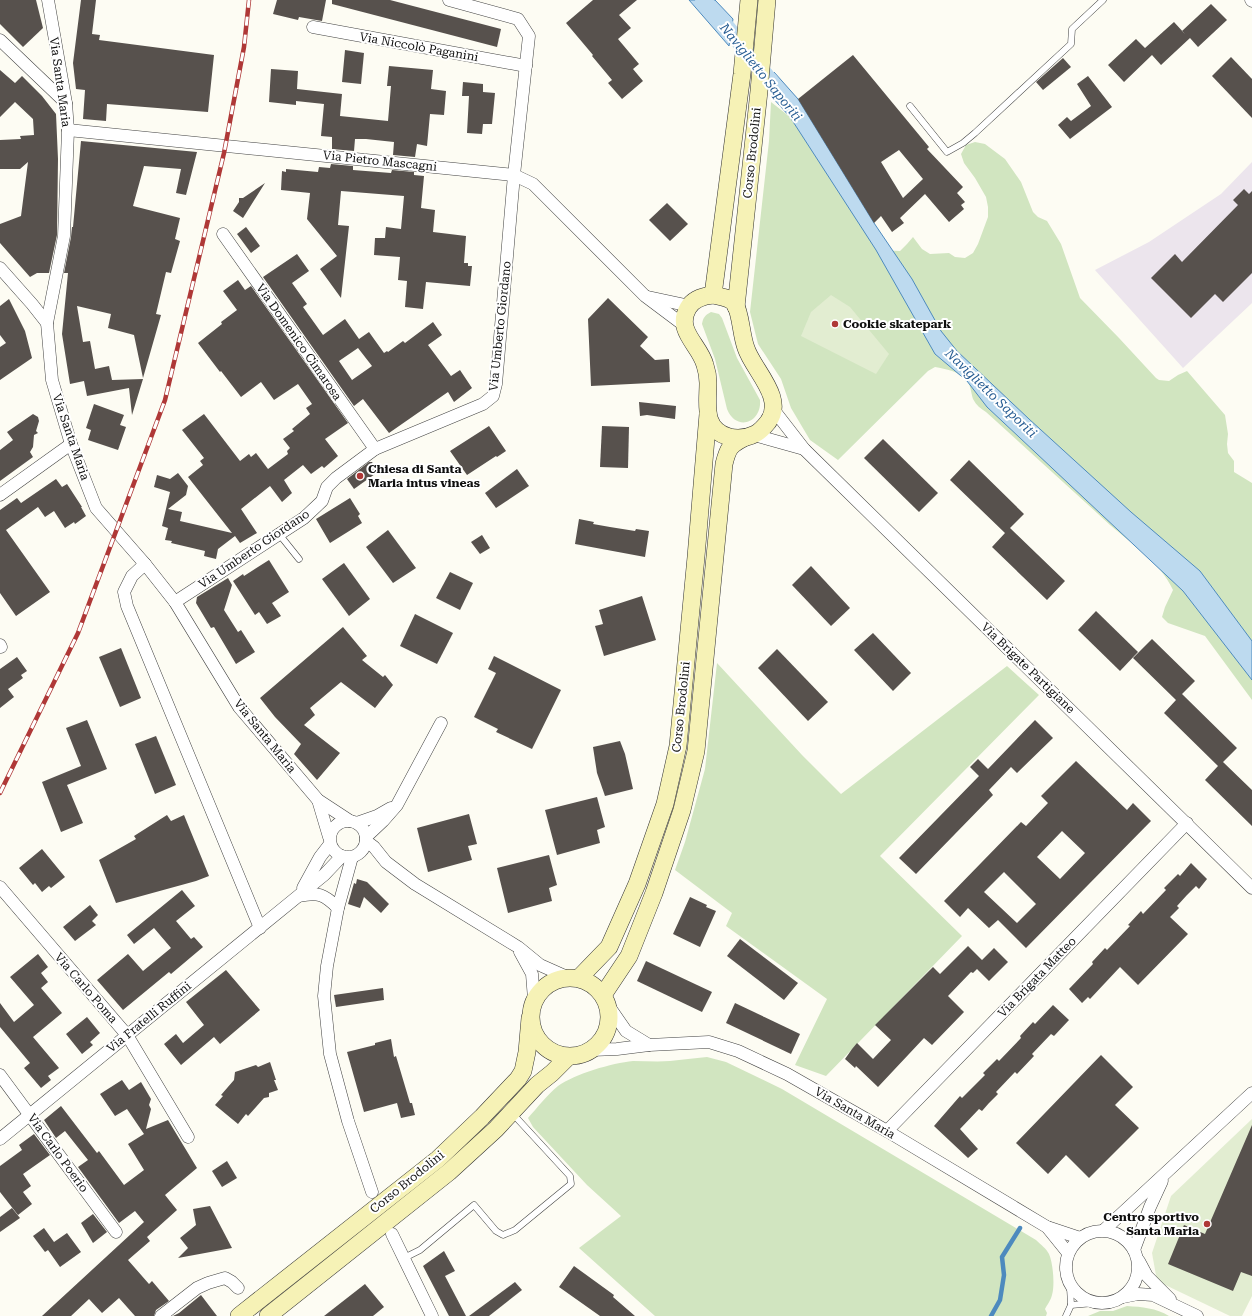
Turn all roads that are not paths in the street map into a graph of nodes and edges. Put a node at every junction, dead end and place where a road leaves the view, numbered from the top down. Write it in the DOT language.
graph roads {
  1 [pos="48,0"];
  2 [pos="449,0"];
  3 [pos="749,0"];
  4 [pos="767,0"];
  5 [pos="1103,0"];
  6 [pos="313,27"];
  7 [pos="0,40"];
  8 [pos="526,66"];
  9 [pos="66,103"];
  10 [pos="910,106"];
  11 [pos="68,130"];
  12 [pos="514,175"];
  13 [pos="223,234"];
  14 [pos="0,268"];
  15 [pos="713,295"];
  16 [pos="645,296"];
  17 [pos="690,306"];
  18 [pos="736,307"];
  19 [pos="47,323"];
  20 [pos="685,326"];
  21 [pos="773,409"];
  22 [pos="708,414"];
  23 [pos="749,436"];
  24 [pos="71,444"];
  25 [pos="804,449"];
  26 [pos="375,450"];
  27 [pos="0,495"];
  28 [pos="279,534"];
  29 [pos="299,559"];
  30 [pos="146,564"];
  31 [pos="175,602"];
  32 [pos="441,723"];
  33 [pos="318,800"];
  34 [pos="397,805"];
  35 [pos="353,822"];
  36 [pos="1187,823"];
  37 [pos="366,839"];
  38 [pos="330,840"];
  39 [pos="350,856"];
  40 [pos="386,862"];
  41 [pos="0,887"];
  42 [pos="1252,888"];
  43 [pos="298,896"];
  44 [pos="338,908"];
  45 [pos="260,928"];
  46 [pos="518,947"];
  47 [pos="573,978"];
  48 [pos="534,999"];
  49 [pos="606,1000"];
  50 [pos="530,1018"];
  51 [pos="127,1035"];
  52 [pos="649,1045"];
  53 [pos="592,1050"];
  54 [pos="568,1057"];
  55 [pos="0,1075"];
  56 [pos="1252,1093"];
  57 [pos="511,1112"];
  58 [pos="29,1114"];
  59 [pos="887,1131"];
  60 [pos="188,1137"];
  61 [pos="0,1139"];
  62 [pos="1164,1176"];
  63 [pos="372,1192"];
  64 [pos="1047,1227"];
  65 [pos="1104,1230"];
  66 [pos="116,1232"];
  67 [pos="392,1234"];
  68 [pos="1080,1238"];
  69 [pos="1068,1253"];
  70 [pos="1136,1254"];
  71 [pos="404,1258"];
  72 [pos="1070,1287"];
  73 [pos="238,1288"];
  74 [pos="1122,1298"];
  75 [pos="1094,1303"];
  76 [pos="1071,1305"];
  77 [pos="1179,1306"];
  78 [pos="161,1316"];
  79 [pos="240,1316"];
  80 [pos="268,1316"];
  81 [pos="432,1316"];
  82 [pos="1066,1316"];
  83 [pos="1197,1316"];
  1 -- 9 [label="street, Via Santa Maria"];
  2 -- 8 [label="street, Via Umberto Giordano"];
  3 -- 15 [label="main road, Corso Brodolini"];
  4 -- 18 [label="main road, Corso Brodolini"];
  5 -- 10 [label="lane"];
  6 -- 8 [label="street, Via Niccolò Paganini"];
  7 -- 9 [label="street"];
  8 -- 12 [label="street, Via Umberto Giordano"];
  9 -- 11 [label="street, Via Santa Maria"];
  11 -- 12 [label="street, Via Pietro Mascagni"];
  11 -- 19 [label="street, Via Santa Maria"];
  12 -- 16 [label="street, Via Pietro Mascagni"];
  12 -- 26 [label="street, Via Umberto Giordano"];
  13 -- 26 [label="street, Via Domenico Cimarosa"];
  14 -- 19 [label="street"];
  15 -- 17 [label="main road"];
  15 -- 18 [label="main road"];
  16 -- 17 [label="street"];
  16 -- 20 [label="street, Via Pietro Mascagni"];
  17 -- 20 [label="main road"];
  18 -- 21 [label="main road, Corso Brodolini"];
  19 -- 24 [label="street, Via Santa Maria"];
  20 -- 22 [label="main road, Corso Brodolini"];
  21 -- 23 [label="main road, Corso Brodolini"];
  21 -- 25 [label="street, Via Brigate Partigiane"];
  22 -- 23 [label="main road"];
  22 -- 47 [label="main road, Corso Brodolini"];
  23 -- 25 [label="street, Via Brigate Partigiane"];
  23 -- 49 [label="main road, Corso Brodolini"];
  24 -- 27 [label="street"];
  24 -- 30 [label="street, Via Santa Maria"];
  25 -- 36 [label="street, Via Brigate Partigiane"];
  26 -- 28 [label="street, Via Umberto Giordano"];
  28 -- 29 [label="lane"];
  28 -- 31 [label="street, Via Umberto Giordano"];
  30 -- 31 [label="street, Via Santa Maria"];
  30 -- 45 [label="street"];
  31 -- 33 [label="street, Via Santa Maria"];
  32 -- 34 [label="street"];
  33 -- 35 [label="street, Via Santa Maria"];
  33 -- 38 [label="street, Via Santa Maria"];
  34 -- 35 [label="street"];
  34 -- 37 [label="street"];
  35 -- 37 [label="street"];
  35 -- 38 [label="street"];
  36 -- 42 [label="street, Via Brigate Partigiane"];
  36 -- 59 [label="street, Via Brigata Matteo"];
  37 -- 39 [label="street"];
  37 -- 40 [label="street"];
  38 -- 39 [label="street"];
  38 -- 43 [label="street, Via Fratelli Ruffini"];
  39 -- 40 [label="street"];
  39 -- 43 [label="street, Via Fratelli Ruffini"];
  39 -- 44 [label="street"];
  40 -- 46 [label="street"];
  41 -- 51 [label="street, Via Carlo Poma"];
  43 -- 44 [label="street"];
  43 -- 45 [label="street, Via Fratelli Ruffini"];
  44 -- 63 [label="street"];
  45 -- 51 [label="street, Via Fratelli Ruffini"];
  46 -- 47 [label="street"];
  46 -- 48 [label="street"];
  47 -- 48 [label="main road, Corso Brodolini"];
  47 -- 49 [label="main road"];
  48 -- 50 [label="main road, Corso Brodolini"];
  49 -- 52 [label="street"];
  49 -- 53 [label="main road"];
  50 -- 54 [label="main road, Corso Brodolini"];
  50 -- 79 [label="main road, Corso Brodolini"];
  51 -- 58 [label="street, Via Fratelli Ruffini"];
  51 -- 60 [label="street, Via Carlo Poma"];
  52 -- 53 [label="street, Via Santa Maria"];
  52 -- 59 [label="street, Via Santa Maria"];
  53 -- 54 [label="main road, Corso Brodolini"];
  54 -- 57 [label="main road, Corso Brodolini"];
  55 -- 58 [label="street, Via Carlo Poerio"];
  56 -- 62 [label="street"];
  57 -- 71 [label="lane"];
  57 -- 80 [label="main road, Corso Brodolini"];
  58 -- 61 [label="street, Via Fratelli Ruffini"];
  58 -- 66 [label="street, Via Carlo Poerio"];
  59 -- 64 [label="street, Via Santa Maria"];
  62 -- 65 [label="street"];
  62 -- 70 [label="street"];
  64 -- 68 [label="street, Via Santa Maria"];
  64 -- 69 [label="street, Via Santa Maria"];
  65 -- 68 [label="street"];
  65 -- 70 [label="street"];
  67 -- 71 [label="street"];
  68 -- 69 [label="street"];
  69 -- 72 [label="street"];
  70 -- 74 [label="street"];
  70 -- 77 [label="street"];
  71 -- 81 [label="street"];
  72 -- 75 [label="street"];
  72 -- 76 [label="lane"];
  73 -- 78 [label="street"];
  74 -- 75 [label="street"];
  74 -- 77 [label="street"];
  75 -- 76 [label="lane"];
  76 -- 82 [label="lane"];
  77 -- 83 [label="street"];
}
